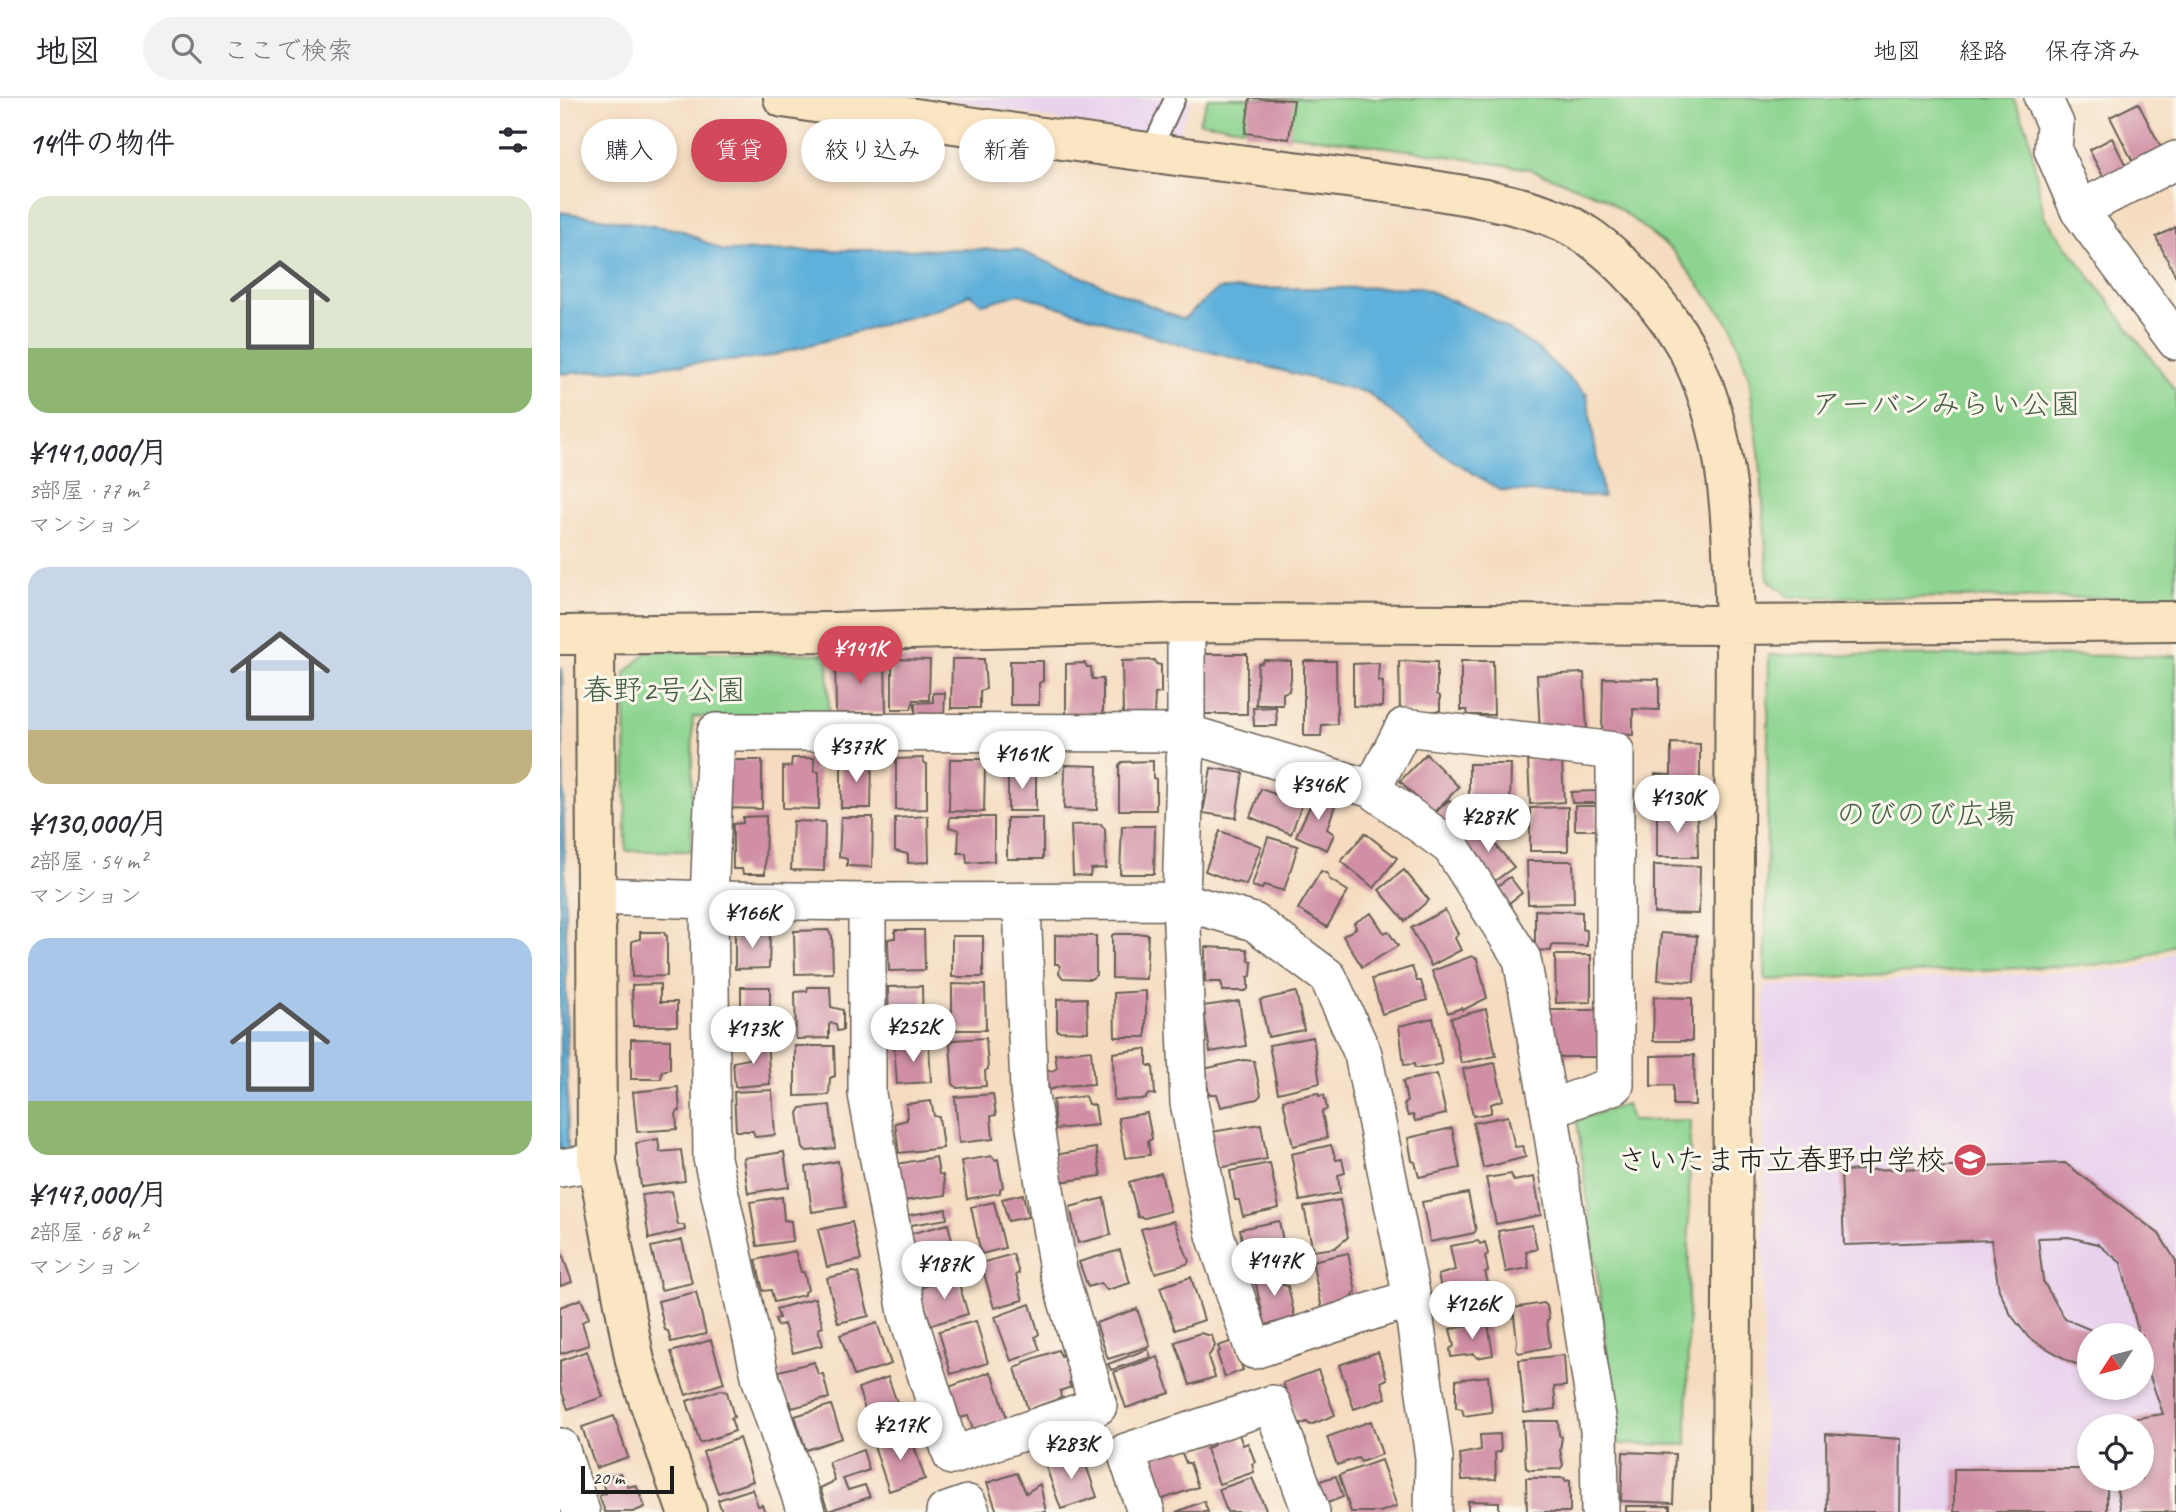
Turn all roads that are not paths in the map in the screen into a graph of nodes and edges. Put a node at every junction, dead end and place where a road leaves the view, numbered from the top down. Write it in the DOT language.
graph roads {
  1 [pos="783,98"];
  2 [pos="1175,98"];
  3 [pos="2043,98"];
  4 [pos="1150,153"];
  5 [pos="2176,160"];
  6 [pos="2079,210"];
  7 [pos="2176,341"];
  8 [pos="2176,621"];
  9 [pos="1186,623"];
  10 [pos="1735,625"];
  11 [pos="577,635"];
  12 [pos="1186,733"];
  13 [pos="1372,789"];
  14 [pos="597,896"];
  15 [pos="709,900"];
  16 [pos="1181,901"];
  17 [pos="867,902"];
  18 [pos="1022,903"];
  19 [pos="1549,1109"];
  20 [pos="597,1162"];
  21 [pos="560,1168"];
  22 [pos="1412,1298"];
  23 [pos="560,1447"];
  24 [pos="581,1512"];
  25 [pos="687,1512"];
  26 [pos="806,1512"];
  27 [pos="945,1512"];
  28 [pos="971,1512"];
  29 [pos="1146,1512"];
  30 [pos="1311,1512"];
  31 [pos="1433,1512"];
  32 [pos="1600,1512"];
  33 [pos="1731,1512"];
  1 -- 4 [label="street"];
  2 -- 4 [label="lane"];
  3 -- 6 [label="street"];
  4 -- 10 [label="street"];
  5 -- 6 [label="street"];
  6 -- 7 [label="street"];
  8 -- 10 [label="street"];
  9 -- 10 [label="street"];
  9 -- 11 [label="street"];
  9 -- 12 [label="street"];
  10 -- 33 [label="street"];
  11 -- 14 [label="street"];
  12 -- 13 [label="street"];
  12 -- 15 [label="street"];
  12 -- 16 [label="street"];
  13 -- 19 [label="street"];
  13 -- 19 [label="street"];
  14 -- 15 [label="street"];
  14 -- 20 [label="street"];
  15 -- 17 [label="street"];
  15 -- 26 [label="street"];
  16 -- 18 [label="street"];
  16 -- 22 [label="street"];
  16 -- 22 [label="street"];
  17 -- 18 [label="street"];
  17 -- 18 [label="street"];
  19 -- 32 [label="street"];
  20 -- 21 [label="street"];
  20 -- 25 [label="street"];
  22 -- 31 [label="street"];
  23 -- 24 [label="street"];
  27 -- 28 [label="street"];
  29 -- 30 [label="street"];
}
